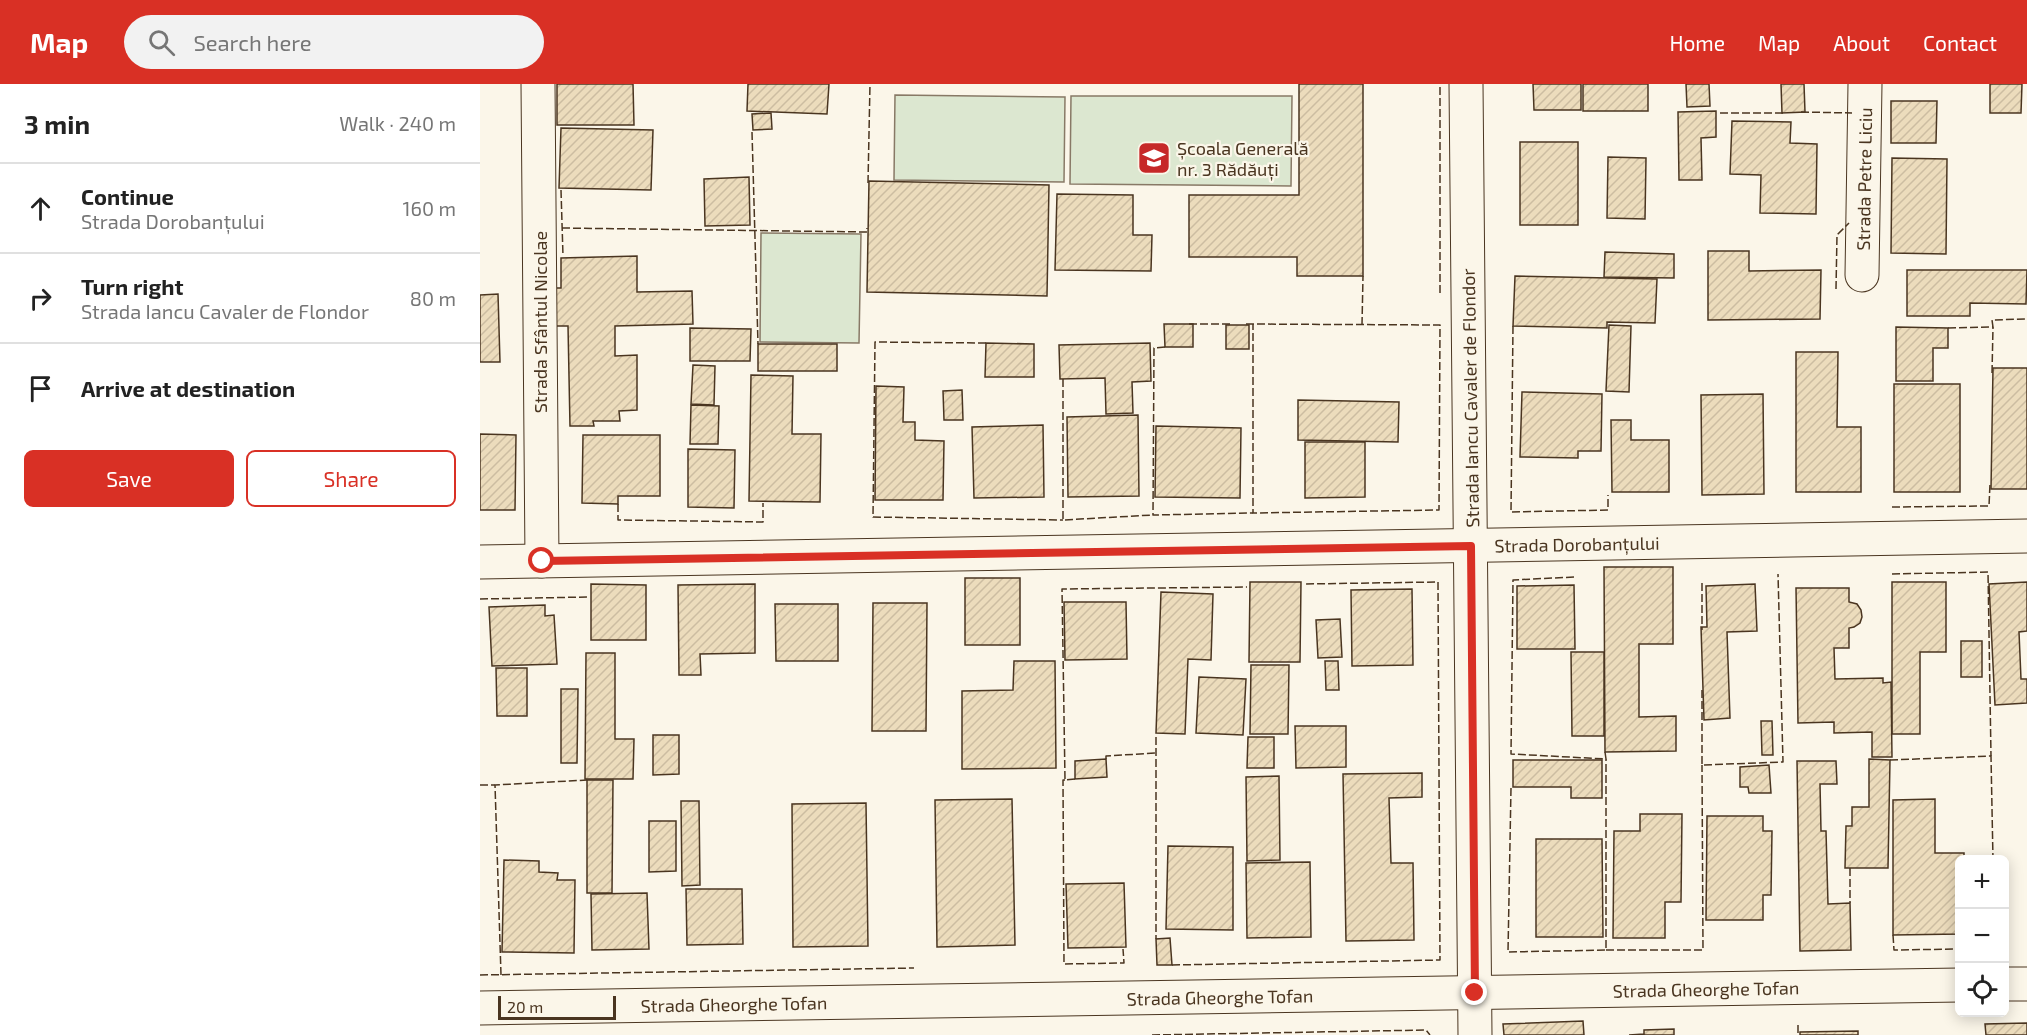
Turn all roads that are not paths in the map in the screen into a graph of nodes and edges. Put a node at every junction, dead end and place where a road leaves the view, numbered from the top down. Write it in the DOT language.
graph roads {
  1 [pos="538,84"];
  2 [pos="1467,84"];
  3 [pos="1865,84"];
  4 [pos="1863,275"];
  5 [pos="2027,536"];
  6 [pos="1471,546"];
  7 [pos="542,561"];
  8 [pos="480,562"];
  9 [pos="2009,984"];
  10 [pos="2027,984"];
  11 [pos="1955,985"];
  12 [pos="1475,993"];
  13 [pos="480,1008"];
  14 [pos="1475,1035"];
  1 -- 7 [label="street, Strada Sfântul Nicolae"];
  2 -- 6 [label="street, Strada Iancu Cavaler de Flondor"];
  3 -- 4 [label="street, Strada Petre Liciu"];
  5 -- 6 [label="street, Strada Dorobanțului"];
  6 -- 7 [label="street, Strada Dorobanțului"];
  6 -- 12 [label="street, Strada Iancu Cavaler de Flondor"];
  7 -- 8 [label="street, Strada Dorobanțului"];
  9 -- 10 [label="street"];
  11 -- 12 [label="street, Strada Gheorghe Tofan"];
  12 -- 13 [label="street, Strada Gheorghe Tofan"];
  12 -- 14 [label="street, Strada Iancu Cavaler de Flondor"];
}
